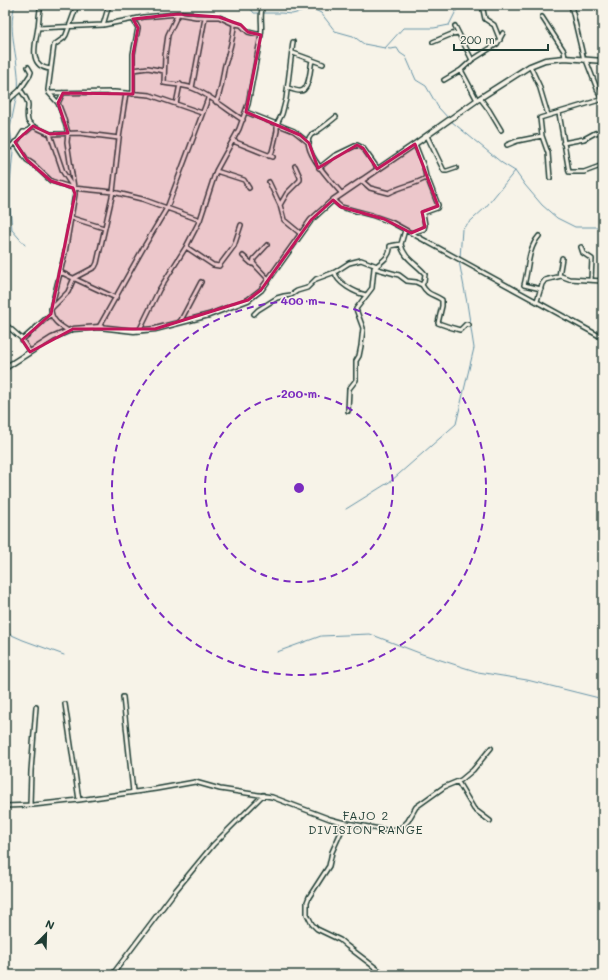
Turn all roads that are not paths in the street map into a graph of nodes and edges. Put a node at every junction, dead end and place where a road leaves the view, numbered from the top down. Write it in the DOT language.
graph roads {
  1 [pos="41,5"];
  2 [pos="77,5"];
  3 [pos="109,5"];
  4 [pos="263,5"];
  5 [pos="482,5"];
  6 [pos="571,5"];
  7 [pos="178,14"];
  8 [pos="542,17"];
  9 [pos="205,18"];
  10 [pos="133,19"];
  11 [pos="234,24"];
  12 [pos="103,25"];
  13 [pos="455,26"];
  14 [pos="69,27"];
  15 [pos="38,28"];
  16 [pos="458,33"];
  17 [pos="503,33"];
  18 [pos="261,35"];
  19 [pos="500,40"];
  20 [pos="293,42"];
  21 [pos="433,42"];
  22 [pos="292,53"];
  23 [pos="565,58"];
  24 [pos="312,60"];
  25 [pos="472,60"];
  26 [pos="585,60"];
  27 [pos="603,61"];
  28 [pos="323,64"];
  29 [pos="530,66"];
  30 [pos="28,67"];
  31 [pos="50,69"];
  32 [pos="133,70"];
  33 [pos="461,70"];
  34 [pos="164,71"];
  35 [pos="444,80"];
  36 [pos="180,84"];
  37 [pos="192,88"];
  38 [pos="288,88"];
  39 [pos="22,92"];
  40 [pos="49,93"];
  41 [pos="63,93"];
  42 [pos="126,93"];
  43 [pos="133,94"];
  44 [pos="209,96"];
  45 [pos="479,99"];
  46 [pos="602,99"];
  47 [pos="216,102"];
  48 [pos="5,103"];
  49 [pos="58,103"];
  50 [pos="176,104"];
  51 [pos="246,112"];
  52 [pos="202,113"];
  53 [pos="559,113"];
  54 [pos="548,115"];
  55 [pos="336,117"];
  56 [pos="243,120"];
  57 [pos="277,124"];
  58 [pos="33,126"];
  59 [pos="501,130"];
  60 [pos="603,131"];
  61 [pos="68,133"];
  62 [pos="50,134"];
  63 [pos="427,136"];
  64 [pos="542,136"];
  65 [pos="119,138"];
  66 [pos="233,141"];
  67 [pos="15,142"];
  68 [pos="309,143"];
  69 [pos="563,143"];
  70 [pos="415,144"];
  71 [pos="507,145"];
  72 [pos="5,152"];
  73 [pos="269,156"];
  74 [pos="273,157"];
  75 [pos="603,165"];
  76 [pos="295,166"];
  77 [pos="319,168"];
  78 [pos="456,168"];
  79 [pos="378,169"];
  80 [pos="216,170"];
  81 [pos="426,178"];
  82 [pos="550,178"];
  83 [pos="361,180"];
  84 [pos="270,182"];
  85 [pos="74,188"];
  86 [pos="249,188"];
  87 [pos="113,192"];
  88 [pos="342,194"];
  89 [pos="333,200"];
  90 [pos="280,205"];
  91 [pos="167,208"];
  92 [pos="72,218"];
  93 [pos="200,220"];
  94 [pos="241,224"];
  95 [pos="104,228"];
  96 [pos="405,230"];
  97 [pos="411,233"];
  98 [pos="301,234"];
  99 [pos="539,236"];
  100 [pos="401,244"];
  101 [pos="267,245"];
  102 [pos="186,247"];
  103 [pos="581,247"];
  104 [pos="243,256"];
  105 [pos="562,258"];
  106 [pos="254,265"];
  107 [pos="375,267"];
  108 [pos="60,272"];
  109 [pos="335,272"];
  110 [pos="559,276"];
  111 [pos="74,278"];
  112 [pos="269,280"];
  113 [pos="592,280"];
  114 [pos="603,281"];
  115 [pos="201,282"];
  116 [pos="422,285"];
  117 [pos="540,288"];
  118 [pos="366,295"];
  119 [pos="116,298"];
  120 [pos="537,301"];
  121 [pos="52,308"];
  122 [pos="52,314"];
  123 [pos="254,314"];
  124 [pos="179,323"];
  125 [pos="5,324"];
  126 [pos="469,325"];
  127 [pos="99,328"];
  128 [pos="67,330"];
  129 [pos="139,331"];
  130 [pos="603,338"];
  131 [pos="22,340"];
  132 [pos="30,352"];
  133 [pos="5,368"];
  134 [pos="348,411"];
  135 [pos="123,697"];
  136 [pos="66,704"];
  137 [pos="36,707"];
  138 [pos="490,748"];
  139 [pos="458,782"];
  140 [pos="133,792"];
  141 [pos="263,795"];
  142 [pos="79,800"];
  143 [pos="30,805"];
  144 [pos="5,806"];
  145 [pos="490,821"];
  146 [pos="342,822"];
  147 [pos="112,975"];
  148 [pos="385,975"];
  1 -- 15 [label="street"];
  2 -- 14 [label="street"];
  3 -- 12 [label="street"];
  4 -- 18 [label="street"];
  5 -- 19 [label="street"];
  6 -- 26 [label="street"];
  7 -- 9 [label="street"];
  7 -- 10 [label="street"];
  7 -- 34 [label="street"];
  8 -- 23 [label="street"];
  9 -- 11 [label="street"];
  9 -- 37 [label="street"];
  10 -- 12 [label="street"];
  10 -- 32 [label="street"];
  11 -- 18 [label="street"];
  11 -- 47 [label="street"];
  12 -- 14 [label="street"];
  13 -- 16 [label="street"];
  14 -- 15 [label="street"];
  14 -- 31 [label="street"];
  15 -- 31 [label="street"];
  16 -- 21 [label="street"];
  16 -- 25 [label="street"];
  17 -- 19 [label="street"];
  18 -- 51 [label="street"];
  19 -- 25 [label="street"];
  20 -- 22 [label="street"];
  22 -- 24 [label="street"];
  22 -- 38 [label="street"];
  23 -- 26 [label="main road"];
  23 -- 29 [label="main road"];
  24 -- 28 [label="street"];
  24 -- 38 [label="street"];
  25 -- 33 [label="street"];
  26 -- 27 [label="main road"];
  26 -- 46 [label="street"];
  29 -- 45 [label="main road"];
  29 -- 54 [label="street"];
  30 -- 48 [label="street"];
  31 -- 40 [label="street"];
  32 -- 34 [label="street"];
  32 -- 43 [label="street"];
  33 -- 35 [label="street"];
  33 -- 45 [label="street"];
  34 -- 36 [label="street"];
  36 -- 37 [label="street"];
  36 -- 50 [label="street"];
  37 -- 44 [label="street"];
  38 -- 57 [label="street"];
  39 -- 58 [label="street"];
  40 -- 41 [label="street"];
  40 -- 49 [label="street"];
  41 -- 42 [label="street"];
  41 -- 49 [label="street"];
  42 -- 43 [label="street"];
  42 -- 65 [label="street"];
  43 -- 50 [label="street"];
  44 -- 47 [label="street"];
  44 -- 52 [label="street"];
  45 -- 59 [label="street"];
  45 -- 63 [label="main road"];
  46 -- 53 [label="street"];
  47 -- 56 [label="street"];
  49 -- 61 [label="street"];
  50 -- 52 [label="street"];
  51 -- 56 [label="street"];
  51 -- 57 [label="street"];
  52 -- 91 [label="street"];
  53 -- 54 [label="street"];
  53 -- 69 [label="street"];
  54 -- 64 [label="street"];
  55 -- 68 [label="street"];
  56 -- 66 [label="street"];
  57 -- 68 [label="street"];
  57 -- 73 [label="street"];
  58 -- 62 [label="street"];
  58 -- 67 [label="street"];
  60 -- 69 [label="street"];
  61 -- 62 [label="street"];
  61 -- 65 [label="street"];
  61 -- 85 [label="street"];
  62 -- 85 [label="street"];
  63 -- 70 [label="main road"];
  63 -- 78 [label="street"];
  64 -- 71 [label="street"];
  64 -- 82 [label="street"];
  65 -- 87 [label="street"];
  66 -- 73 [label="street"];
  66 -- 80 [label="street"];
  67 -- 72 [label="street"];
  67 -- 85 [label="street"];
  68 -- 77 [label="street"];
  69 -- 75 [label="street"];
  70 -- 79 [label="main road"];
  70 -- 81 [label="street"];
  73 -- 74 [label="street"];
  76 -- 90 [label="street"];
  77 -- 79 [label="street"];
  77 -- 88 [label="street"];
  79 -- 83 [label="main road"];
  80 -- 86 [label="street"];
  80 -- 93 [label="street"];
  81 -- 83 [label="street"];
  81 -- 97 [label="street"];
  83 -- 88 [label="main road"];
  84 -- 90 [label="street"];
  85 -- 87 [label="street"];
  85 -- 92 [label="street"];
  87 -- 91 [label="street"];
  87 -- 95 [label="street"];
  88 -- 89 [label="main road"];
  89 -- 96 [label="street"];
  89 -- 98 [label="main road"];
  90 -- 98 [label="street"];
  91 -- 93 [label="street"];
  91 -- 119 [label="street"];
  92 -- 95 [label="street"];
  92 -- 108 [label="street"];
  93 -- 102 [label="street"];
  94 -- 102 [label="street"];
  95 -- 111 [label="street"];
  96 -- 97 [label="street"];
  96 -- 100 [label="street"];
  97 -- 120 [label="street"];
  98 -- 112 [label="main road"];
  99 -- 117 [label="street"];
  100 -- 107 [label="street"];
  100 -- 116 [label="street"];
  101 -- 106 [label="street"];
  102 -- 129 [label="street"];
  103 -- 113 [label="street"];
  104 -- 106 [label="street"];
  105 -- 110 [label="street"];
  106 -- 112 [label="street"];
  107 -- 109 [label="street"];
  107 -- 116 [label="street"];
  107 -- 118 [label="street"];
  108 -- 111 [label="street"];
  108 -- 121 [label="street"];
  109 -- 118 [label="street"];
  109 -- 123 [label="street"];
  110 -- 113 [label="street"];
  110 -- 117 [label="street"];
  111 -- 119 [label="street"];
  111 -- 121 [label="street"];
  112 -- 124 [label="main road"];
  113 -- 114 [label="street"];
  115 -- 124 [label="street"];
  116 -- 126 [label="street"];
  117 -- 120 [label="street"];
  118 -- 134 [label="street"];
  119 -- 127 [label="street"];
  120 -- 130 [label="street"];
  121 -- 122 [label="street"];
  122 -- 128 [label="street"];
  122 -- 131 [label="street"];
  124 -- 129 [label="main road"];
  125 -- 131 [label="street"];
  127 -- 128 [label="main road"];
  127 -- 129 [label="main road"];
  128 -- 132 [label="main road"];
  131 -- 132 [label="street"];
  132 -- 133 [label="main road"];
  135 -- 140 [label="street"];
  136 -- 142 [label="street"];
  137 -- 143 [label="street"];
  138 -- 139 [label="street"];
  139 -- 145 [label="street"];
  139 -- 146 [label="street"];
  140 -- 141 [label="street"];
  140 -- 142 [label="street"];
  141 -- 146 [label="street"];
  141 -- 147 [label="street"];
  142 -- 143 [label="street"];
  143 -- 144 [label="street"];
  146 -- 148 [label="street"];
}
